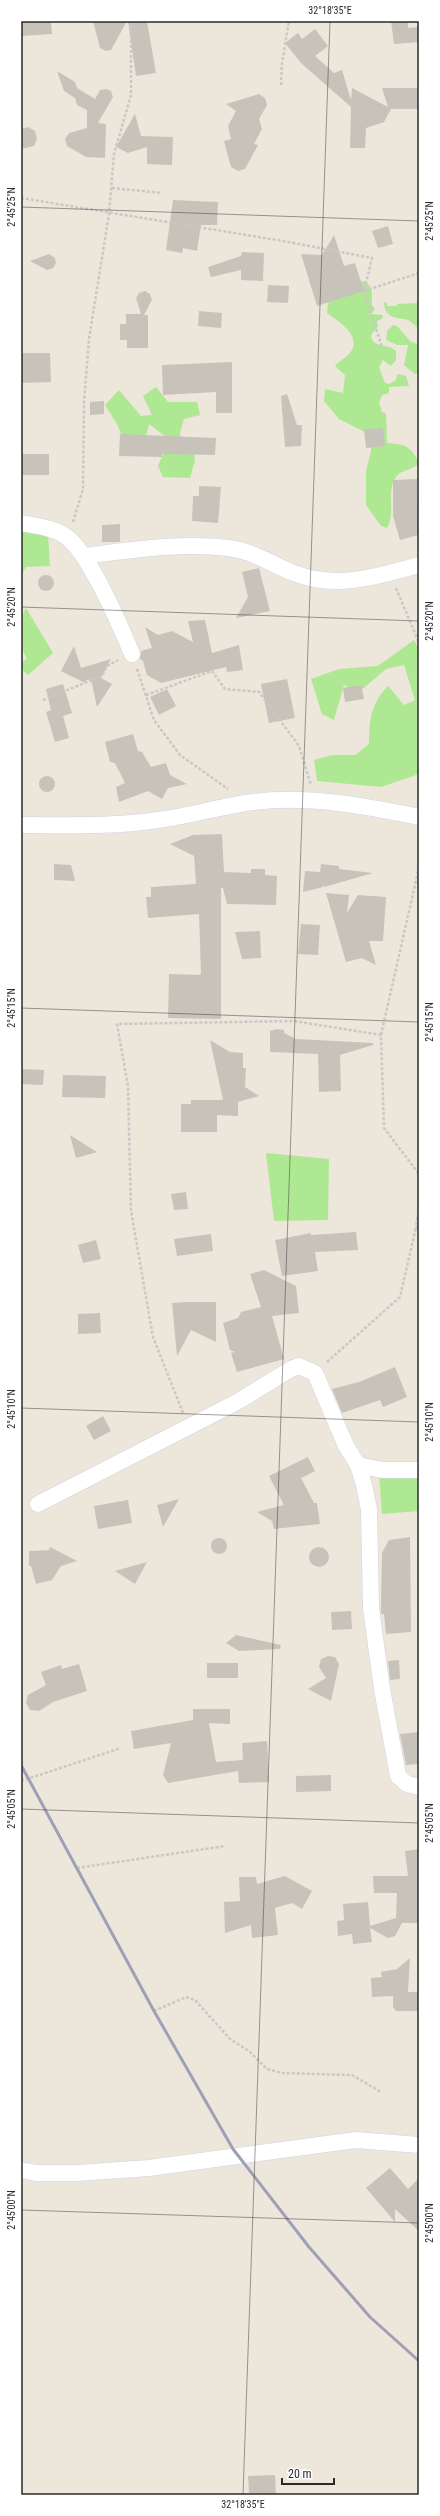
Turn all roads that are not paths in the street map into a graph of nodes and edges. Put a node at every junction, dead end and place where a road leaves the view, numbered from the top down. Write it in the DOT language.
graph roads {
  1 [pos="21,523"];
  2 [pos="84,556"];
  3 [pos="419,565"];
  4 [pos="132,654"];
  5 [pos="419,817"];
  6 [pos="21,825"];
  7 [pos="358,1465"];
  8 [pos="419,1470"];
  9 [pos="38,1504"];
  10 [pos="419,1787"];
  11 [pos="419,2144"];
  12 [pos="21,2170"];
  1 -- 2 [label="street"];
  2 -- 3 [label="street"];
  2 -- 4 [label="street"];
  5 -- 6 [label="street"];
  7 -- 8 [label="street"];
  7 -- 9 [label="street"];
  7 -- 10 [label="street"];
  11 -- 12 [label="street"];
}
